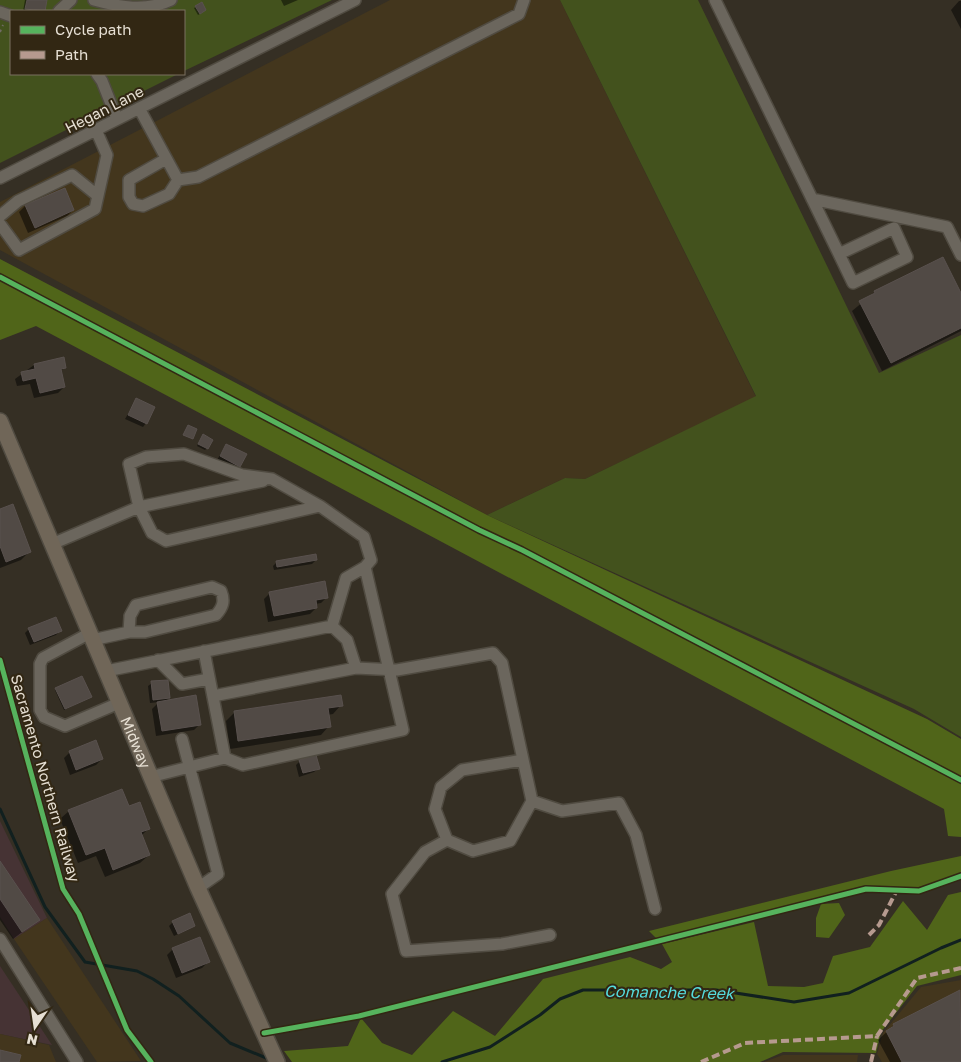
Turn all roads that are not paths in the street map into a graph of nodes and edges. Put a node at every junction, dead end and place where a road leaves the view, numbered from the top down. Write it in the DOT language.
graph roads {
  1 [pos="71,0"];
  2 [pos="94,0"];
  3 [pos="171,0"];
  4 [pos="355,0"];
  5 [pos="524,0"];
  6 [pos="715,0"];
  7 [pos="60,10"];
  8 [pos="98,75"];
  9 [pos="139,108"];
  10 [pos="116,119"];
  11 [pos="96,130"];
  12 [pos="166,159"];
  13 [pos="0,178"];
  14 [pos="178,180"];
  15 [pos="98,196"];
  16 [pos="812,199"];
  17 [pos="0,216"];
  18 [pos="895,222"];
  19 [pos="0,224"];
  20 [pos="839,254"];
  21 [pos="961,255"];
  22 [pos="0,421"];
  23 [pos="272,478"];
  24 [pos="320,506"];
  25 [pos="139,507"];
  26 [pos="52,544"];
  27 [pos="364,567"];
  28 [pos="332,626"];
  29 [pos="130,632"];
  30 [pos="91,636"];
  31 [pos="204,651"];
  32 [pos="158,660"];
  33 [pos="356,668"];
  34 [pos="389,670"];
  35 [pos="106,672"];
  36 [pos="210,679"];
  37 [pos="213,696"];
  38 [pos="119,703"];
  39 [pos="182,739"];
  40 [pos="225,758"];
  41 [pos="523,760"];
  42 [pos="188,767"];
  43 [pos="150,776"];
  44 [pos="532,801"];
  45 [pos="447,840"];
  46 [pos="198,888"];
  47 [pos="655,909"];
  48 [pos="550,935"];
  49 [pos="0,939"];
  50 [pos="275,1057"];
  51 [pos="77,1062"];
  1 -- 7 [label="street"];
  2 -- 3 [label="street"];
  4 -- 9 [label="street, Hegan Lane"];
  5 -- 14 [label="street"];
  6 -- 16 [label="street"];
  8 -- 10 [label="street"];
  9 -- 10 [label="street, Hegan Lane"];
  9 -- 12 [label="street"];
  10 -- 11 [label="street, Hegan Lane"];
  11 -- 13 [label="street, Hegan Lane"];
  11 -- 15 [label="street"];
  12 -- 14 [label="street"];
  12 -- 14 [label="street"];
  15 -- 17 [label="street"];
  15 -- 19 [label="street"];
  16 -- 18 [label="street"];
  16 -- 20 [label="street"];
  18 -- 20 [label="street"];
  18 -- 20 [label="street"];
  18 -- 21 [label="street"];
  22 -- 26 [label="main road, Midway"];
  23 -- 24 [label="street"];
  23 -- 25 [label="street"];
  23 -- 25 [label="street"];
  24 -- 25 [label="street"];
  24 -- 27 [label="street"];
  25 -- 26 [label="street"];
  26 -- 30 [label="main road, Midway"];
  27 -- 28 [label="street"];
  27 -- 34 [label="street"];
  28 -- 31 [label="street"];
  28 -- 33 [label="street"];
  29 -- 29 [label="street"];
  29 -- 30 [label="street"];
  30 -- 35 [label="main road, Midway"];
  30 -- 38 [label="street"];
  31 -- 32 [label="street"];
  31 -- 36 [label="street"];
  32 -- 35 [label="street"];
  32 -- 36 [label="street"];
  33 -- 34 [label="street"];
  33 -- 37 [label="street"];
  34 -- 40 [label="street"];
  34 -- 41 [label="street"];
  35 -- 38 [label="main road, Midway"];
  36 -- 37 [label="street"];
  37 -- 40 [label="street"];
  38 -- 43 [label="main road, Midway"];
  39 -- 42 [label="street"];
  40 -- 42 [label="street"];
  41 -- 44 [label="street"];
  41 -- 45 [label="street"];
  42 -- 43 [label="street"];
  42 -- 46 [label="street"];
  43 -- 46 [label="main road, Midway"];
  44 -- 45 [label="street"];
  44 -- 47 [label="street"];
  45 -- 48 [label="street"];
  46 -- 50 [label="main road, Midway"];
  49 -- 51 [label="street"];
}
